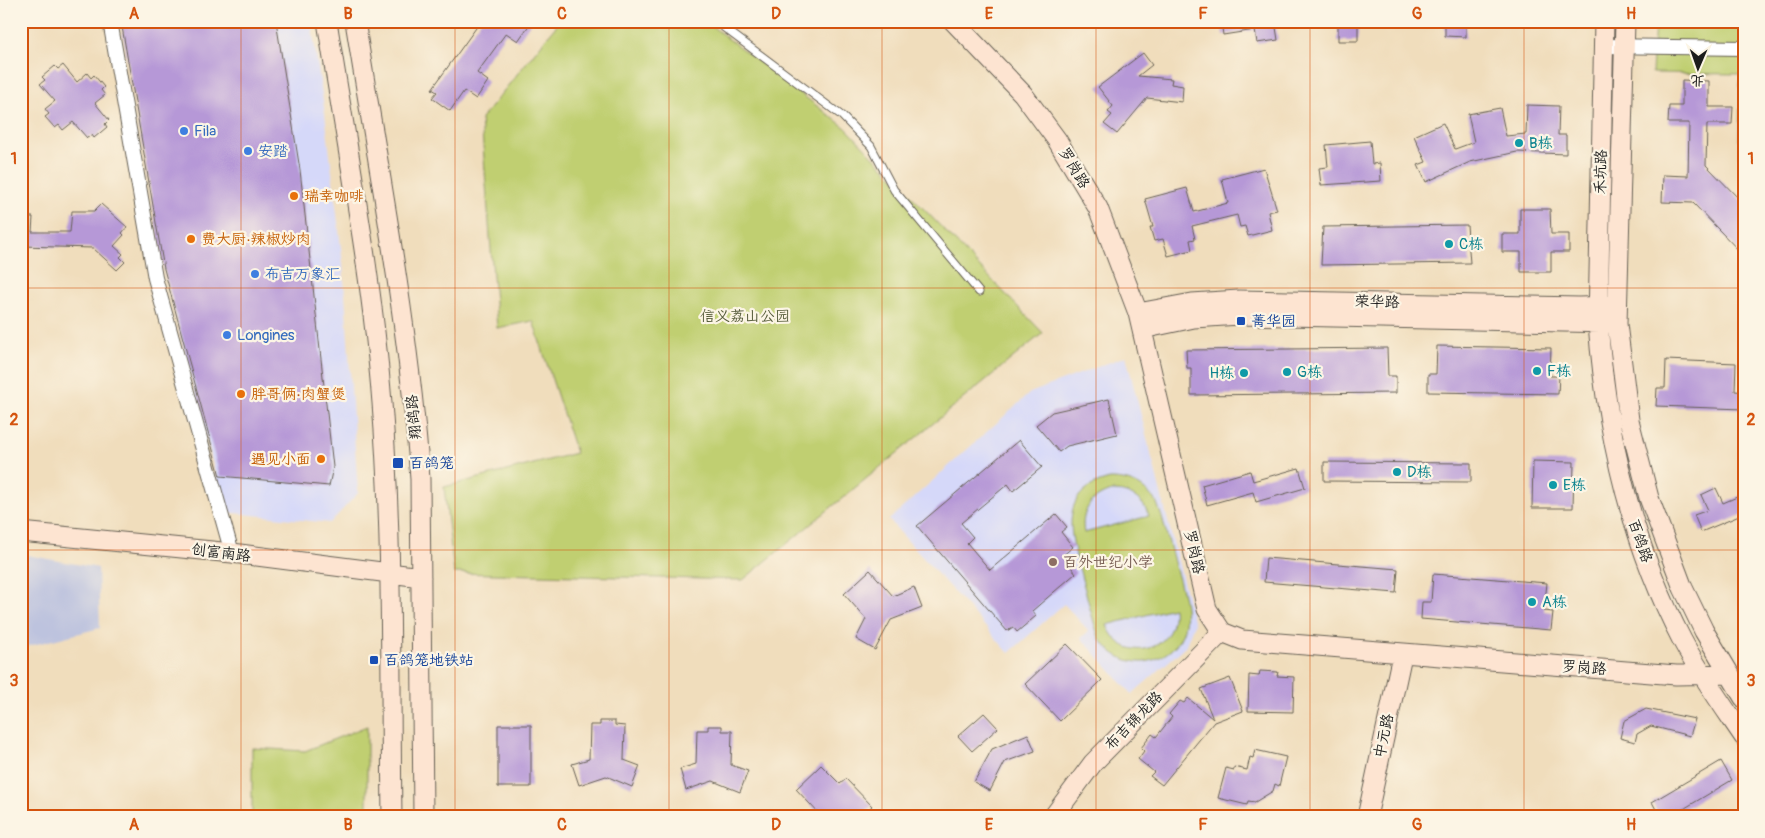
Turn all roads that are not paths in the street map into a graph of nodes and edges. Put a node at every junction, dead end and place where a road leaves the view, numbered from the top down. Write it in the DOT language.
graph roads {
  1 [pos="110,21"];
  2 [pos="327,21"];
  3 [pos="355,21"];
  4 [pos="719,21"];
  5 [pos="953,21"];
  6 [pos="1604,21"];
  7 [pos="1625,21"];
  8 [pos="1604,46"];
  9 [pos="1625,47"];
  10 [pos="1744,48"];
  11 [pos="979,292"];
  12 [pos="1618,314"];
  13 [pos="1599,315"];
  14 [pos="1140,321"];
  15 [pos="21,532"];
  16 [pos="232,553"];
  17 [pos="389,575"];
  18 [pos="421,577"];
  19 [pos="1222,632"];
  20 [pos="1402,655"];
  21 [pos="1730,674"];
  22 [pos="1704,676"];
  23 [pos="1744,698"];
  24 [pos="1744,737"];
  25 [pos="392,817"];
  26 [pos="423,817"];
  27 [pos="1053,817"];
  28 [pos="1367,817"];
  1 -- 16 [label="street"];
  2 -- 17 [label="street, 翔鸽路"];
  3 -- 18 [label="street, 翔鸽路"];
  4 -- 11 [label="lane"];
  5 -- 14 [label="street, 罗岗路"];
  6 -- 8 [label="street, 禾坑路"];
  7 -- 9 [label="street, 禾坑路"];
  8 -- 9 [label="street"];
  8 -- 13 [label="street, 禾坑路"];
  9 -- 10 [label="street"];
  9 -- 12 [label="street, 禾坑路"];
  12 -- 13 [label="street, 荣华路"];
  12 -- 21 [label="street, 百鸽路"];
  13 -- 14 [label="street, 荣华路"];
  13 -- 22 [label="street, 百鸽路"];
  14 -- 19 [label="street, 罗岗路"];
  15 -- 16 [label="street, 创富南路"];
  16 -- 17 [label="street, 创富南路"];
  17 -- 18 [label="street, 创富南路"];
  17 -- 25 [label="street, 翔鸽路"];
  18 -- 26 [label="street, 翔鸽路"];
  19 -- 20 [label="street, 罗岗路"];
  19 -- 27 [label="street, 布吉锦龙路"];
  20 -- 22 [label="street, 罗岗路"];
  20 -- 28 [label="street, 中元路"];
  21 -- 22 [label="street, 罗岗路"];
  21 -- 23 [label="street, 百鸽路"];
  22 -- 24 [label="street, 百鸽路"];
}
